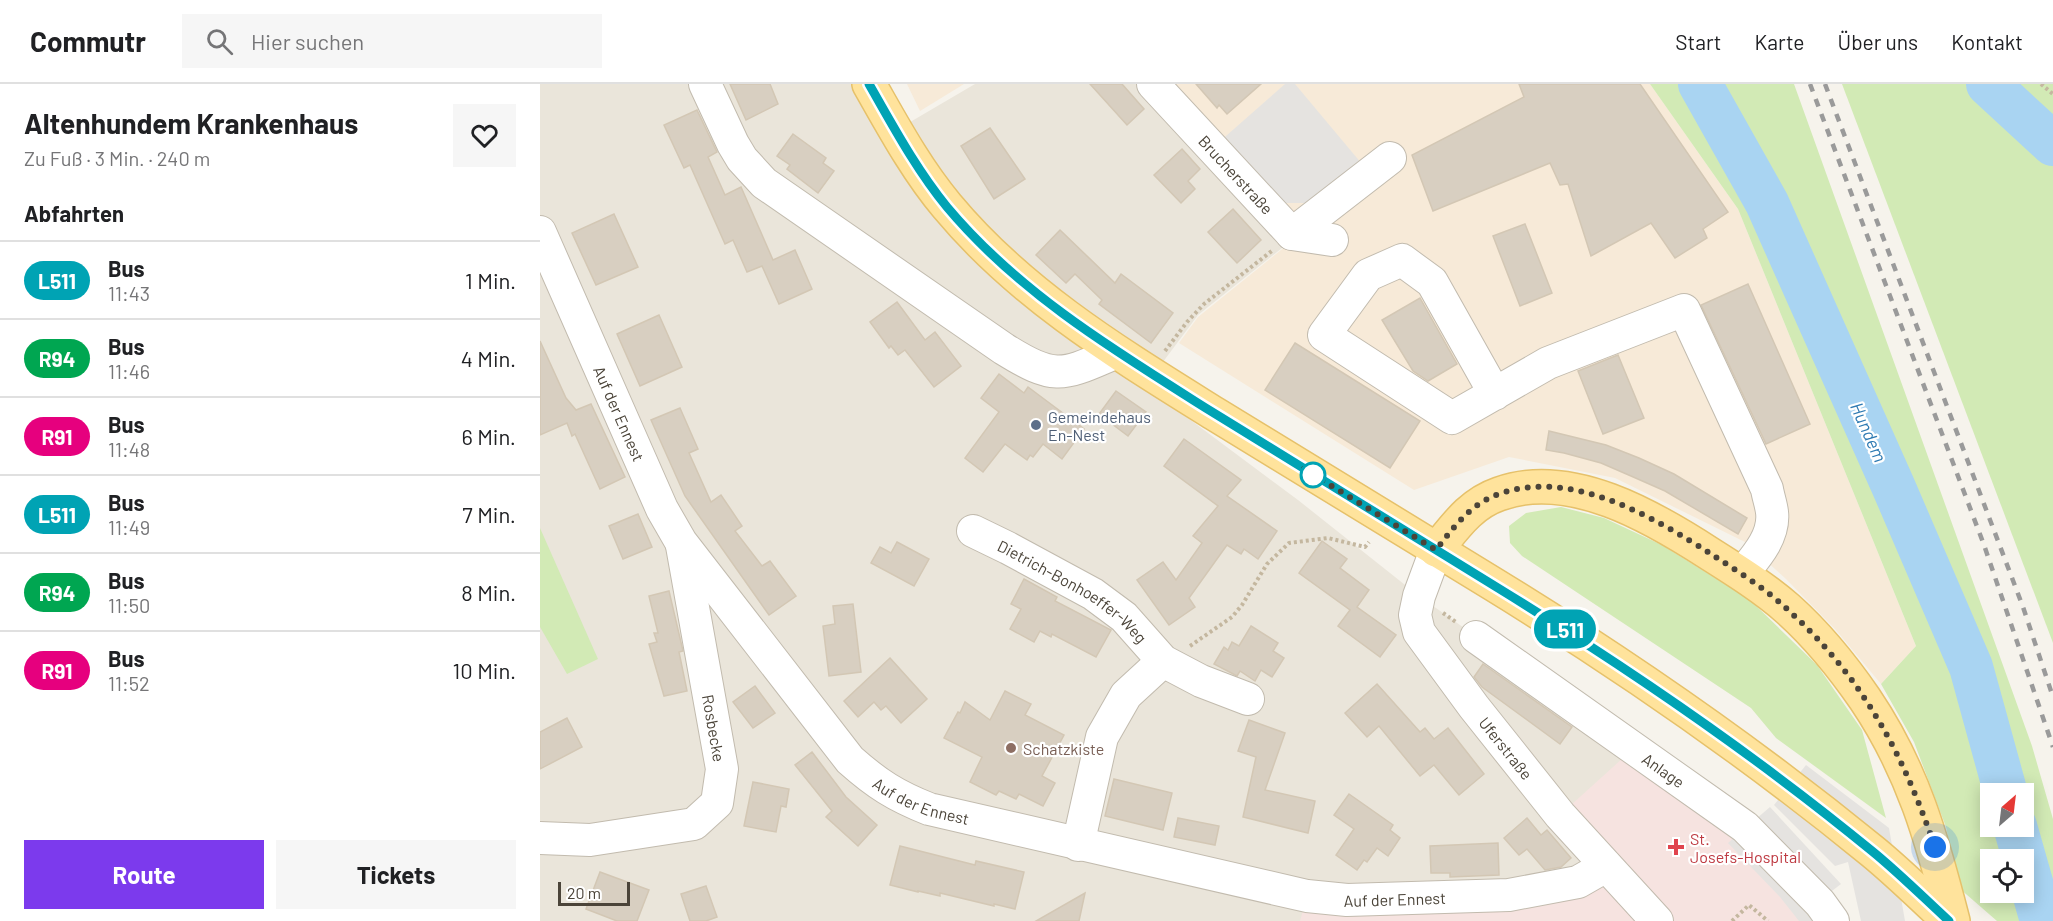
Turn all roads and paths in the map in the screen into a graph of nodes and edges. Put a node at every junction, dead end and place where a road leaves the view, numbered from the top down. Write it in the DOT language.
graph roads {
  1 [pos="705,84"];
  2 [pos="869,84"];
  3 [pos="1153,84"];
  4 [pos="2042,84"];
  5 [pos="2053,94"];
  6 [pos="1390,158"];
  7 [pos="540,232"];
  8 [pos="1292,234"];
  9 [pos="1332,240"];
  10 [pos="1117,352"];
  11 [pos="1149,373"];
  12 [pos="1495,394"];
  13 [pos="1386,520"];
  14 [pos="973,531"];
  15 [pos="681,542"];
  16 [pos="1436,550"];
  17 [pos="1742,574"];
  18 [pos="1419,596"];
  19 [pos="1476,637"];
  20 [pos="1163,661"];
  21 [pos="1248,699"];
  22 [pos="540,838"];
  23 [pos="1078,845"];
  24 [pos="1606,866"];
  25 [pos="1657,921"];
  26 [pos="1732,921"];
  27 [pos="1768,921"];
  28 [pos="1833,921"];
  29 [pos="1951,921"];
  1 -- 10 [label="street"];
  2 -- 10 [label="main road"];
  3 -- 8 [label="street, Brucherstraße"];
  4 -- 5 [label="path"];
  6 -- 8 [label="street"];
  7 -- 15 [label="street, Auf der Ennest"];
  8 -- 9 [label="street"];
  8 -- 11 [label="path"];
  10 -- 11 [label="main road"];
  11 -- 13 [label="main road"];
  12 -- 12 [label="street"];
  12 -- 17 [label="street"];
  13 -- 16 [label="main road"];
  13 -- 20 [label="path"];
  14 -- 20 [label="street, Dietrich-Bonhoeffer-Weg"];
  15 -- 22 [label="street, Rosbecke"];
  15 -- 23 [label="street, Auf der Ennest"];
  16 -- 17 [label="main road"];
  16 -- 18 [label="street, Uferstraße"];
  16 -- 29 [label="main road"];
  17 -- 29 [label="main road"];
  18 -- 19 [label="path"];
  18 -- 24 [label="street, Uferstraße"];
  19 -- 28 [label="street, Anlage"];
  20 -- 21 [label="street, Dietrich-Bonhoeffer-Weg"];
  20 -- 23 [label="street"];
  23 -- 24 [label="street, Auf der Ennest"];
  24 -- 25 [label="street, Uferstraße"];
  26 -- 27 [label="path"];
}
